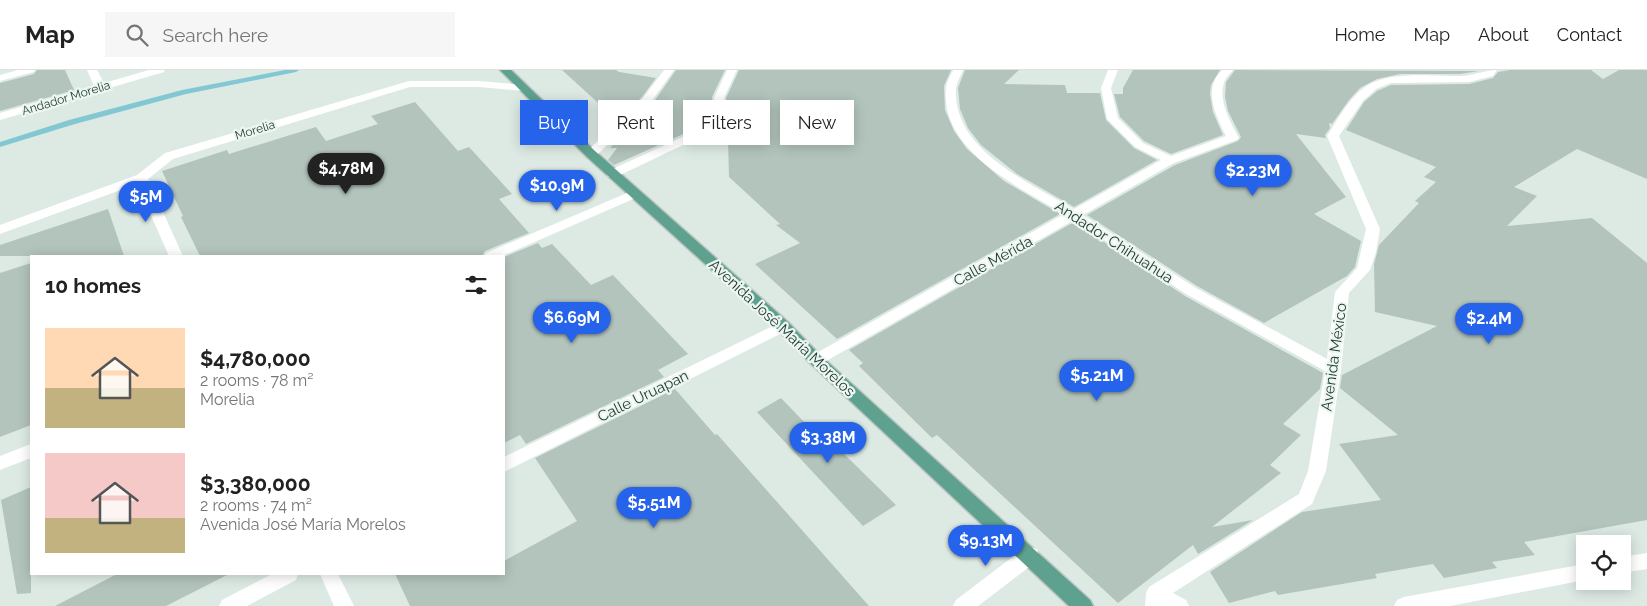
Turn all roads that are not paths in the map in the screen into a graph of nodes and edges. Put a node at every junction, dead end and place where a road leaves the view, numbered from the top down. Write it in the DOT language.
graph roads {
  1 [pos="30,70"];
  2 [pos="92,70"];
  3 [pos="160,70"];
  4 [pos="668,70"];
  5 [pos="732,70"];
  6 [pos="958,70"];
  7 [pos="1113,70"];
  8 [pos="1228,70"];
  9 [pos="1492,70"];
  10 [pos="509,74"];
  11 [pos="0,78"];
  12 [pos="100,87"];
  13 [pos="524,88"];
  14 [pos="0,117"];
  15 [pos="590,154"];
  16 [pos="1170,160"];
  17 [pos="612,174"];
  18 [pos="141,178"];
  19 [pos="634,194"];
  20 [pos="1075,215"];
  21 [pos="0,230"];
  22 [pos="176,255"];
  23 [pos="493,255"];
  24 [pos="782,326"];
  25 [pos="816,360"];
  26 [pos="1334,369"];
  27 [pos="30,450"];
  28 [pos="0,463"];
  29 [pos="505,464"];
  30 [pos="1030,555"];
  31 [pos="1647,561"];
  32 [pos="1631,564"];
  33 [pos="1576,574"];
  34 [pos="287,575"];
  35 [pos="329,575"];
  36 [pos="1156,599"];
  37 [pos="230,606"];
  38 [pos="344,606"];
  39 [pos="963,606"];
  40 [pos="1083,606"];
  41 [pos="1179,606"];
  42 [pos="1404,606"];
  1 -- 11 [label="street"];
  2 -- 12 [label="street"];
  3 -- 12 [label="street, Andador Morelia"];
  4 -- 15 [label="street"];
  5 -- 17 [label="street"];
  6 -- 20 [label="street, Andador Chihuahua"];
  7 -- 16 [label="street"];
  8 -- 16 [label="street, Calle Mérida"];
  9 -- 26 [label="street, Avenida México"];
  10 -- 13 [label="main road, Avenida José María Morelos"];
  12 -- 14 [label="street, Andador Morelia"];
  13 -- 15 [label="main road, Avenida José María Morelos"];
  13 -- 18 [label="street, Morelia"];
  15 -- 17 [label="main road, Avenida José María Morelos"];
  16 -- 20 [label="street, Calle Mérida"];
  17 -- 19 [label="main road, Avenida José María Morelos"];
  18 -- 21 [label="street, Morelia"];
  18 -- 22 [label="street"];
  19 -- 23 [label="street"];
  19 -- 24 [label="main road, Avenida José María Morelos"];
  20 -- 25 [label="street, Calle Mérida"];
  20 -- 26 [label="street, Andador Chihuahua"];
  24 -- 25 [label="main road, Avenida José María Morelos"];
  24 -- 29 [label="street, Calle Uruapan"];
  25 -- 30 [label="main road, Avenida José María Morelos"];
  26 -- 36 [label="street, Avenida México"];
  27 -- 28 [label="street"];
  30 -- 39 [label="street"];
  30 -- 40 [label="main road, Avenida José María Morelos"];
  31 -- 32 [label="street"];
  33 -- 42 [label="street"];
  34 -- 37 [label="street"];
  35 -- 38 [label="street"];
  36 -- 41 [label="street"];
}
